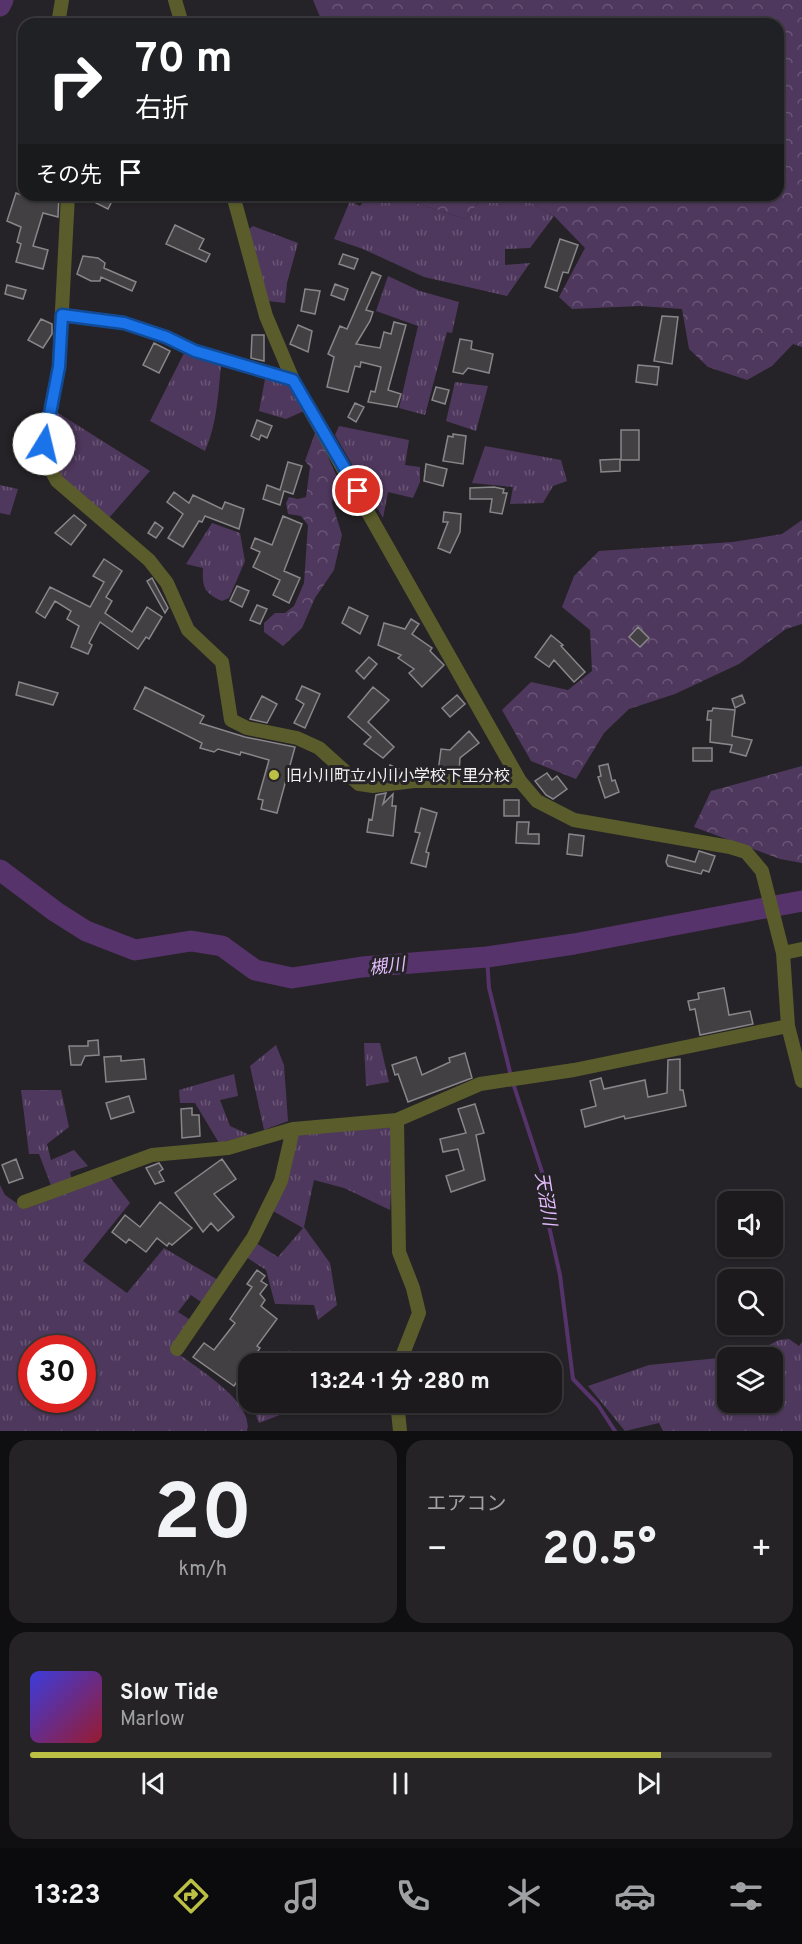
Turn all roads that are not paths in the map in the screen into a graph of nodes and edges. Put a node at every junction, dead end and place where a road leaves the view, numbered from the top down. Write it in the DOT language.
graph roads {
  1 [pos="62,0"];
  2 [pos="175,0"];
  3 [pos="59,18"];
  4 [pos="180,18"];
  5 [pos="68,201"];
  6 [pos="235,201"];
  7 [pos="62,315"];
  8 [pos="293,380"];
  9 [pos="520,781"];
  10 [pos="802,949"];
  11 [pos="782,950"];
  12 [pos="788,1026"];
  13 [pos="802,1080"];
  14 [pos="397,1120"];
  15 [pos="293,1129"];
  16 [pos="24,1202"];
  17 [pos="177,1349"];
  18 [pos="403,1353"];
  19 [pos="398,1413"];
  20 [pos="400,1431"];
  1 -- 3 [label="street"];
  2 -- 4 [label="street"];
  5 -- 7 [label="street"];
  6 -- 8 [label="street"];
  7 -- 8 [label="street"];
  7 -- 9 [label="street"];
  8 -- 9 [label="street"];
  9 -- 11 [label="street"];
  10 -- 11 [label="street"];
  11 -- 12 [label="street"];
  12 -- 13 [label="street"];
  12 -- 14 [label="street"];
  14 -- 15 [label="street"];
  14 -- 18 [label="street"];
  15 -- 16 [label="street"];
  15 -- 17 [label="street"];
  19 -- 20 [label="street"];
}
